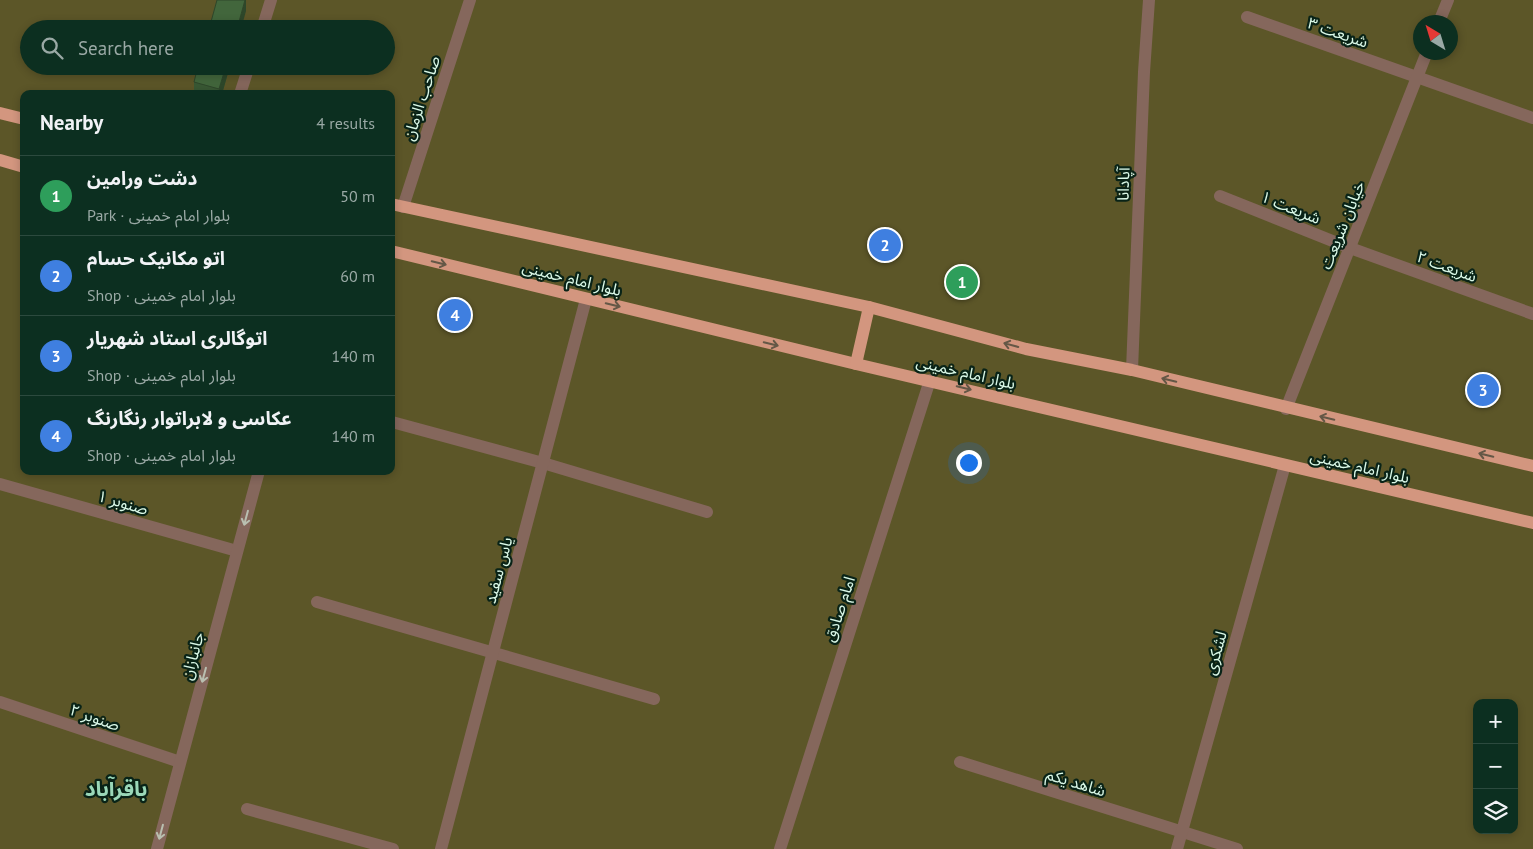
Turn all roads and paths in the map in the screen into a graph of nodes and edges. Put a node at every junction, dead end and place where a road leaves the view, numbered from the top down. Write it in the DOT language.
graph roads {
  1 [pos="271,0"];
  2 [pos="470,0"];
  3 [pos="1150,0"];
  4 [pos="1448,0"];
  5 [pos="1442,15"];
  6 [pos="1247,17"];
  7 [pos="265,20"];
  8 [pos="1424,60"];
  9 [pos="246,75"];
  10 [pos="1417,77"];
  11 [pos="241,90"];
  12 [pos="0,113"];
  13 [pos="20,118"];
  14 [pos="1533,118"];
  15 [pos="0,160"];
  16 [pos="20,165"];
  17 [pos="1220,196"];
  18 [pos="397,206"];
  19 [pos="1350,248"];
  20 [pos="395,252"];
  21 [pos="586,299"];
  22 [pos="869,307"];
  23 [pos="1533,314"];
  24 [pos="856,364"];
  25 [pos="1132,370"];
  26 [pos="930,380"];
  27 [pos="1286,409"];
  28 [pos="395,423"];
  29 [pos="543,463"];
  30 [pos="1285,465"];
  31 [pos="1533,466"];
  32 [pos="258,475"];
  33 [pos="0,484"];
  34 [pos="707,512"];
  35 [pos="1533,523"];
  36 [pos="237,551"];
  37 [pos="316,602"];
  38 [pos="493,653"];
  39 [pos="654,699"];
  40 [pos="0,702"];
  41 [pos="180,762"];
  42 [pos="960,762"];
  43 [pos="247,809"];
  44 [pos="1182,832"];
  45 [pos="157,849"];
  46 [pos="393,849"];
  47 [pos="441,849"];
  48 [pos="780,849"];
  49 [pos="1177,849"];
  50 [pos="1237,849"];
  1 -- 7 [label="street"];
  2 -- 18 [label="street, صاحب الزمان"];
  3 -- 25 [label="street, آپادانا"];
  4 -- 5 [label="street"];
  6 -- 10 [label="street, شریعت ۳"];
  8 -- 10 [label="street, خیابان شریعت"];
  9 -- 11 [label="street"];
  10 -- 14 [label="street, شریعت ۳"];
  10 -- 19 [label="street, خیابان شریعت"];
  12 -- 13 [label="main road"];
  15 -- 16 [label="main road"];
  17 -- 19 [label="street, شریعت ۱"];
  18 -- 22 [label="main road, بلوار امام خمینی"];
  19 -- 23 [label="street, شریعت ۲"];
  19 -- 27 [label="street, خیابان شریعت"];
  20 -- 21 [label="main road, بلوار امام خمینی, one-way"];
  21 -- 24 [label="main road, بلوار امام خمینی, one-way"];
  21 -- 29 [label="street, یاس سفید"];
  22 -- 24 [label="main road"];
  25 -- 22 [label="main road, بلوار امام خمینی, one-way"];
  24 -- 26 [label="main road, بلوار امام خمینی"];
  27 -- 25 [label="main road, بلوار امام خمینی, one-way"];
  26 -- 30 [label="main road, بلوار امام خمینی, one-way"];
  26 -- 48 [label="street, امام صادق"];
  31 -- 27 [label="main road, بلوار امام خمینی, one-way"];
  28 -- 29 [label="street"];
  29 -- 34 [label="street"];
  29 -- 38 [label="street, یاس سفید"];
  30 -- 35 [label="main road, بلوار امام خمینی"];
  30 -- 44 [label="street, لشکری"];
  32 -- 36 [label="street, جانبازان, one-way"];
  33 -- 36 [label="street, صنوبر ۱"];
  36 -- 41 [label="street, جانبازان, one-way"];
  37 -- 38 [label="street"];
  38 -- 39 [label="street"];
  38 -- 47 [label="street, یاس سفید"];
  40 -- 41 [label="street, صنوبر ۲"];
  41 -- 45 [label="street, جانبازان, one-way"];
  42 -- 44 [label="street, شاهد یکم"];
  43 -- 46 [label="street"];
  44 -- 49 [label="street, لشکری"];
  44 -- 50 [label="street, شاهد یکم"];
}
